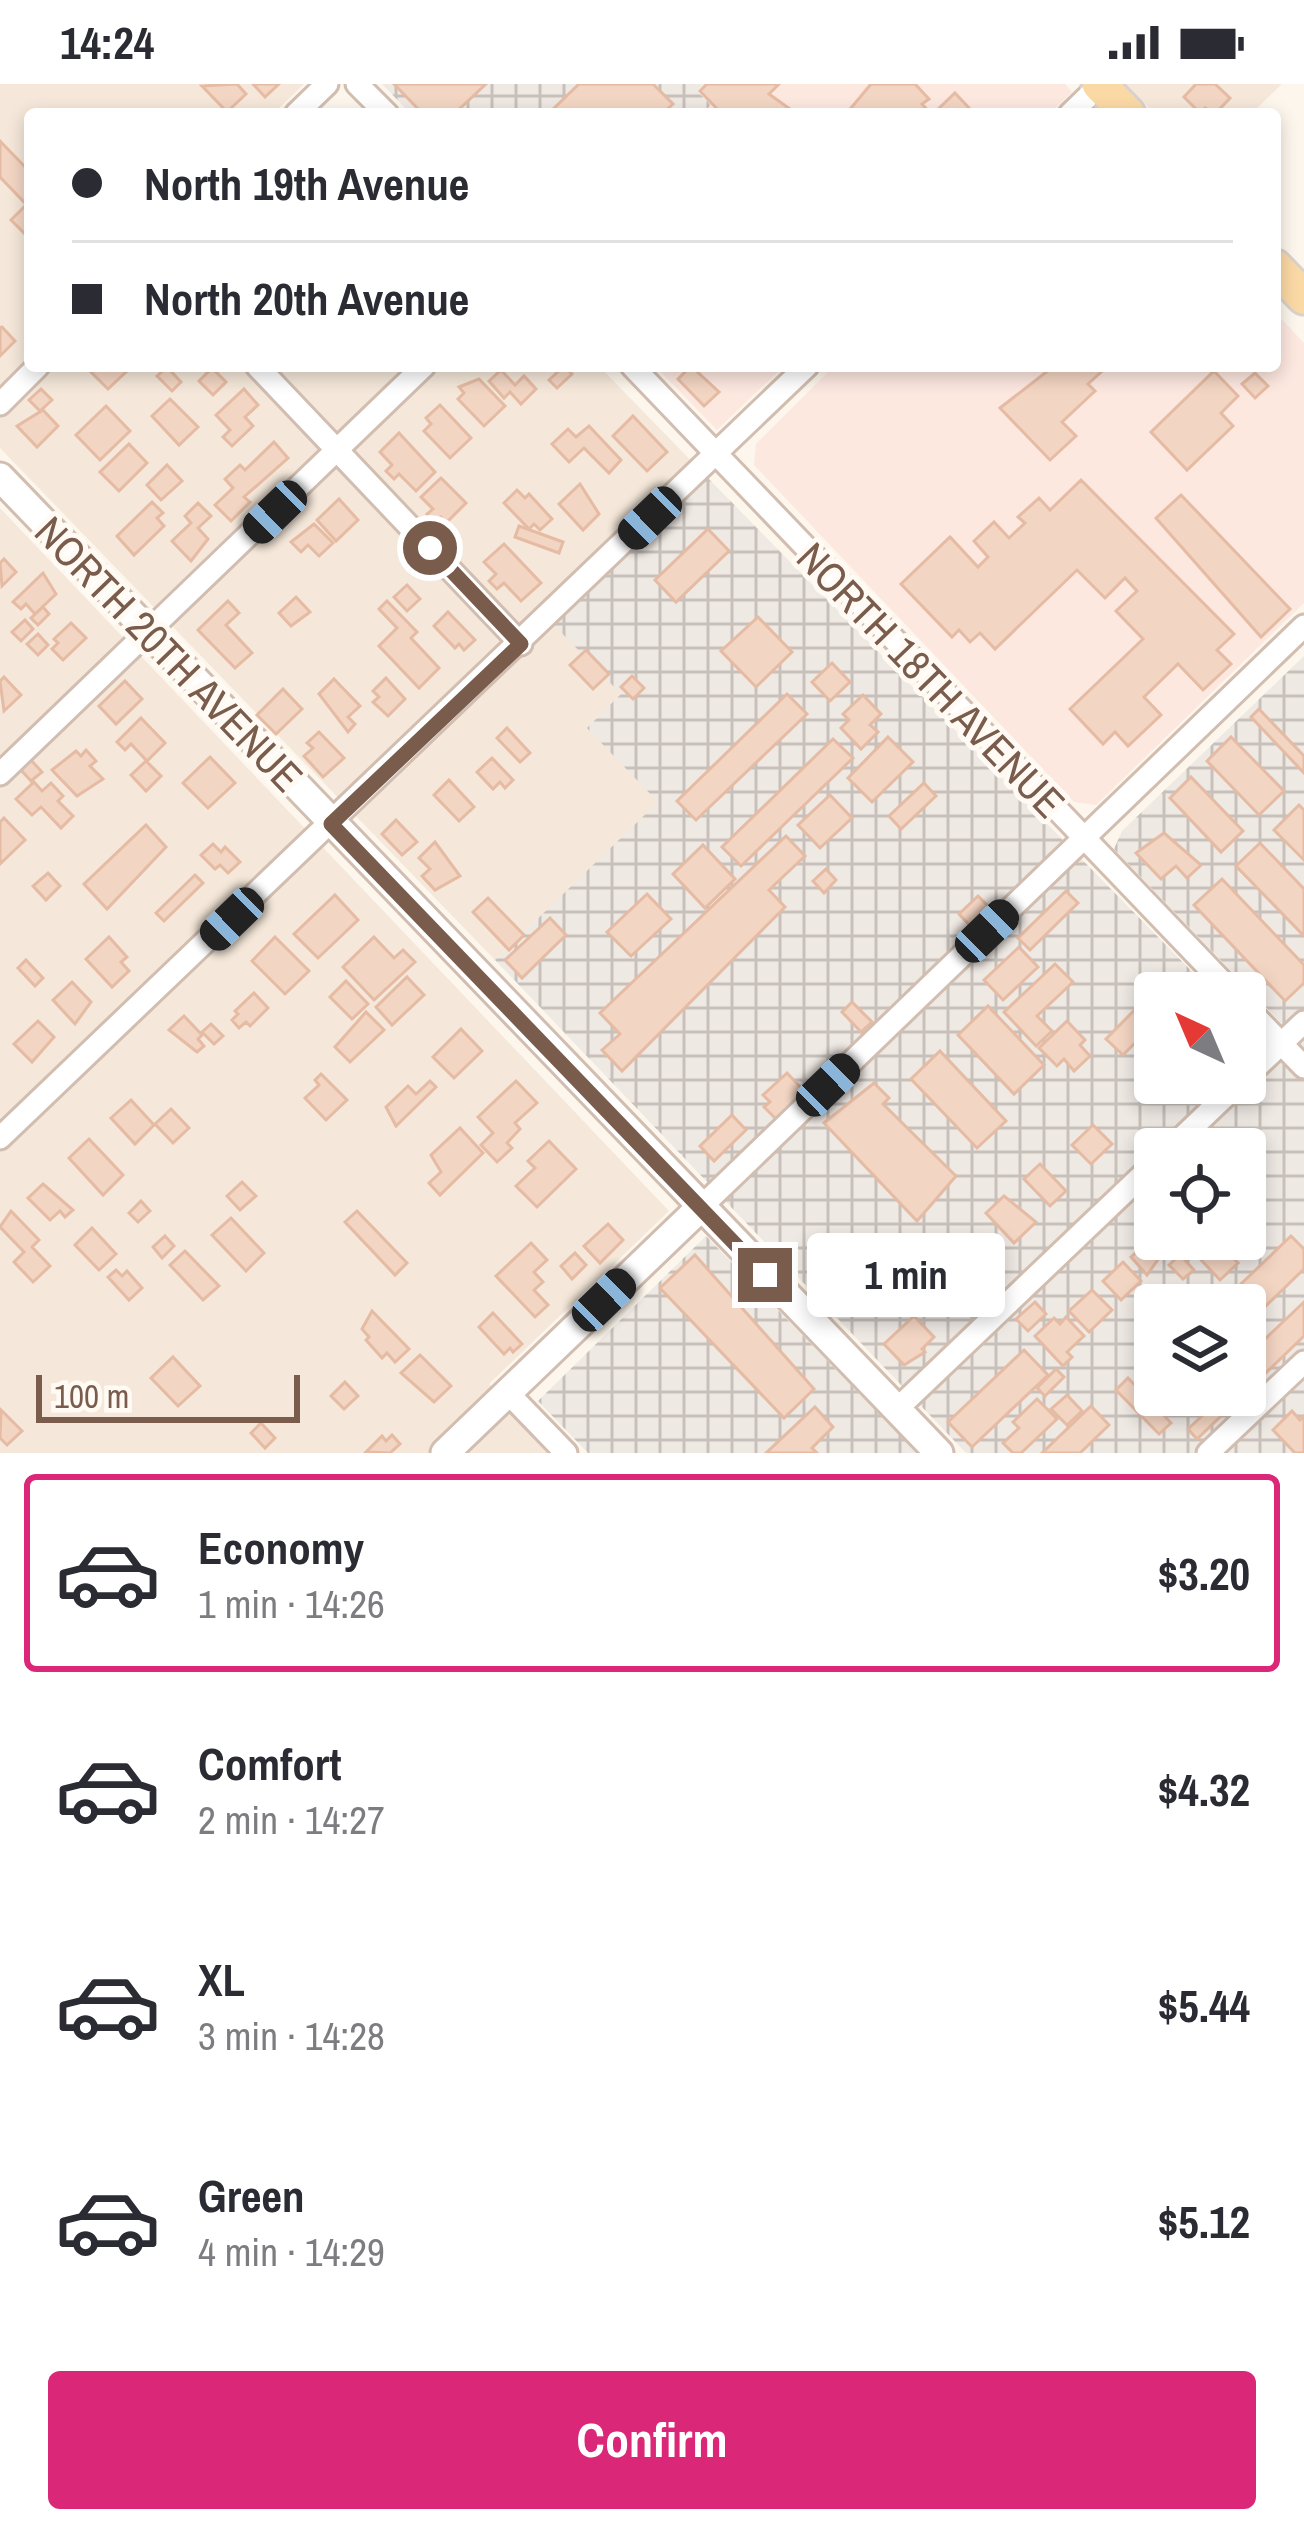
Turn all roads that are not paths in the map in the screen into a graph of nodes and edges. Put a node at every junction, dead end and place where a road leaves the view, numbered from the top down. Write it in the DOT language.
graph roads {
  1 [pos="327,84"];
  2 [pos="357,84"];
  3 [pos="1100,84"];
  4 [pos="302,108"];
  5 [pos="381,108"];
  6 [pos="1076,108"];
  7 [pos="1122,108"];
  8 [pos="1281,273"];
  9 [pos="1304,297"];
  10 [pos="32,372"];
  11 [pos="263,372"];
  12 [pos="418,372"];
  13 [pos="638,372"];
  14 [pos="801,372"];
  15 [pos="0,404"];
  16 [pos="338,452"];
  17 [pos="715,455"];
  18 [pos="0,477"];
  19 [pos="1304,626"];
  20 [pos="149,632"];
  21 [pos="521,644"];
  22 [pos="0,774"];
  23 [pos="331,824"];
  24 [pos="1083,838"];
  25 [pos="1212,972"];
  26 [pos="1304,1022"];
  27 [pos="1266,1028"];
  28 [pos="1281,1043"];
  29 [pos="1266,1057"];
  30 [pos="1304,1067"];
  31 [pos="1217,1104"];
  32 [pos="1192,1128"];
  33 [pos="0,1138"];
  34 [pos="1134,1183"];
  35 [pos="700,1208"];
  36 [pos="1304,1362"];
  37 [pos="508,1393"];
  38 [pos="896,1410"];
  39 [pos="446,1453"];
  40 [pos="566,1453"];
  41 [pos="939,1453"];
  42 [pos="1208,1453"];
  1 -- 4 [label="street"];
  2 -- 5 [label="street"];
  3 -- 6 [label="street"];
  3 -- 7 [label="main road"];
  8 -- 9 [label="main road"];
  10 -- 15 [label="street"];
  11 -- 16 [label="street"];
  12 -- 16 [label="street"];
  13 -- 17 [label="street, NORTH 18TH AVENUE"];
  14 -- 17 [label="street"];
  16 -- 20 [label="street"];
  16 -- 21 [label="street"];
  17 -- 21 [label="street"];
  17 -- 24 [label="street, NORTH 18TH AVENUE"];
  18 -- 20 [label="street, NORTH 20TH AVENUE"];
  19 -- 24 [label="street"];
  20 -- 22 [label="street"];
  20 -- 23 [label="street, NORTH 20TH AVENUE"];
  21 -- 23 [label="street"];
  23 -- 33 [label="street"];
  23 -- 35 [label="street, NORTH 20TH AVENUE"];
  24 -- 25 [label="street, NORTH 18TH AVENUE"];
  24 -- 35 [label="street"];
  26 -- 28 [label="street"];
  27 -- 28 [label="street"];
  28 -- 29 [label="street"];
  28 -- 30 [label="street"];
  31 -- 32 [label="street"];
  34 -- 38 [label="street"];
  35 -- 37 [label="street"];
  35 -- 38 [label="street, NORTH 20TH AVENUE"];
  36 -- 42 [label="street"];
  37 -- 39 [label="street"];
  37 -- 40 [label="street"];
  38 -- 41 [label="street, NORTH 20TH AVENUE"];
}
